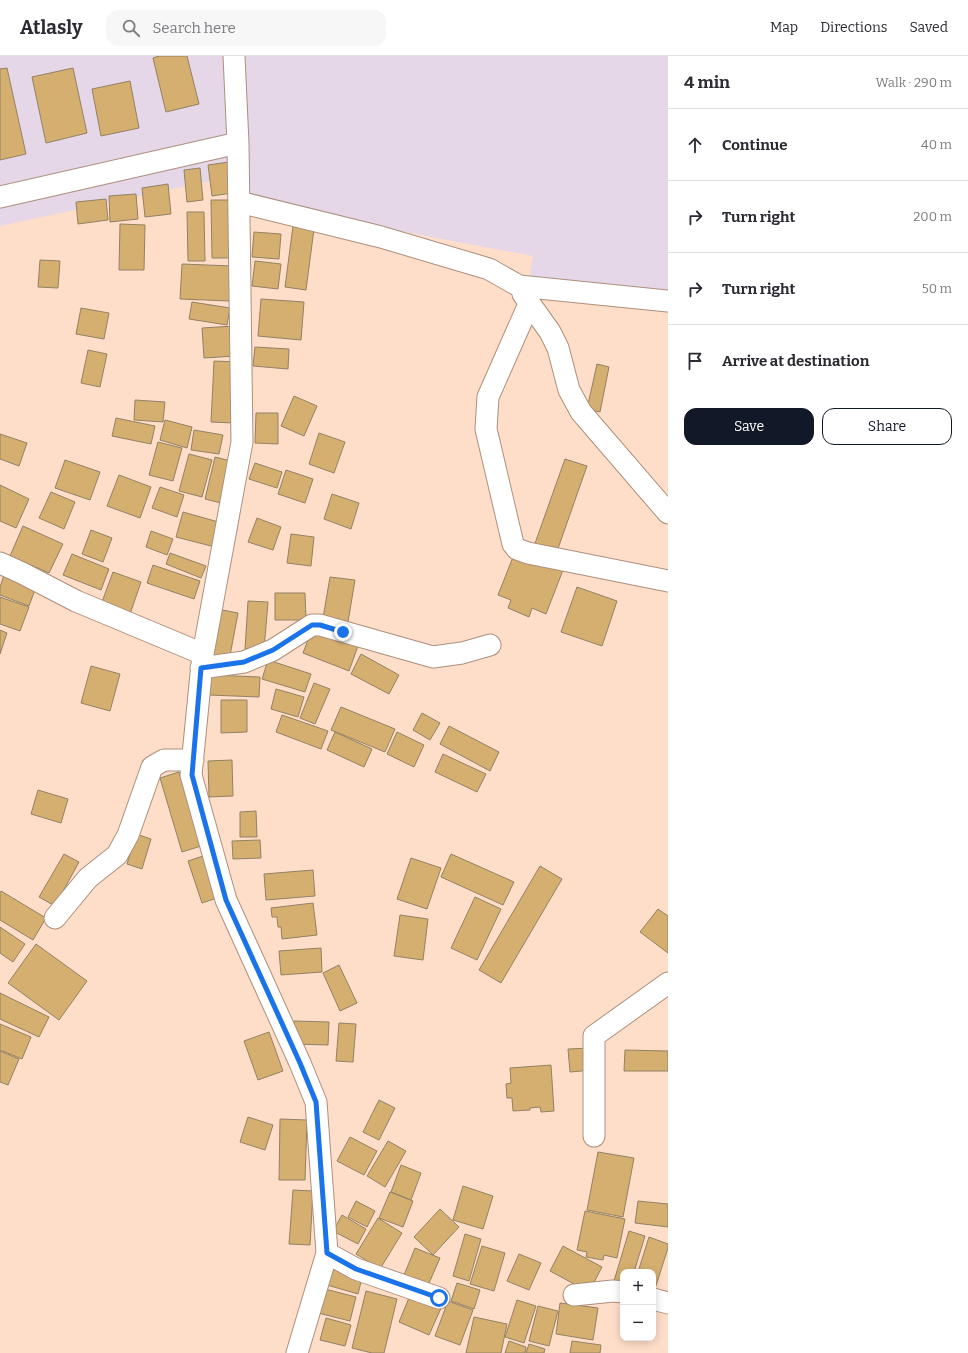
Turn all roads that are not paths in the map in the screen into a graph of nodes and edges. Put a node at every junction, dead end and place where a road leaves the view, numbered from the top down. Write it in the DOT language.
graph roads {
  1 [pos="234,56"];
  2 [pos="238,143"];
  3 [pos="0,197"];
  4 [pos="239,202"];
  5 [pos="518,286"];
  6 [pos="668,301"];
  7 [pos="529,304"];
  8 [pos="668,513"];
  9 [pos="0,563"];
  10 [pos="668,581"];
  11 [pos="490,645"];
  12 [pos="202,661"];
  13 [pos="193,760"];
  14 [pos="55,918"];
  15 [pos="668,983"];
  16 [pos="594,1136"];
  17 [pos="327,1253"];
  18 [pos="620,1292"];
  19 [pos="574,1295"];
  20 [pos="439,1298"];
  21 [pos="656,1301"];
  22 [pos="668,1303"];
  23 [pos="297,1353"];
  1 -- 2 [label="street"];
  2 -- 3 [label="street"];
  2 -- 4 [label="street"];
  4 -- 5 [label="street"];
  4 -- 12 [label="street"];
  5 -- 6 [label="street"];
  5 -- 7 [label="street"];
  7 -- 8 [label="street"];
  7 -- 10 [label="street"];
  9 -- 12 [label="street"];
  11 -- 12 [label="street"];
  12 -- 13 [label="street"];
  13 -- 14 [label="street"];
  13 -- 17 [label="street"];
  15 -- 16 [label="street"];
  17 -- 20 [label="street"];
  17 -- 23 [label="street"];
  18 -- 19 [label="street"];
  21 -- 22 [label="street"];
}
